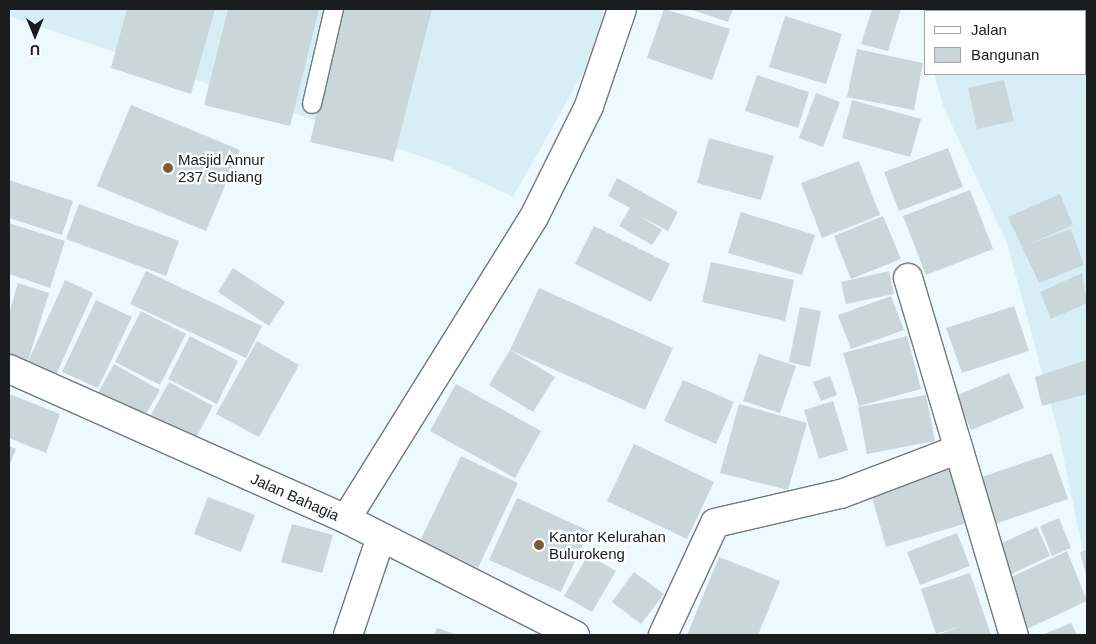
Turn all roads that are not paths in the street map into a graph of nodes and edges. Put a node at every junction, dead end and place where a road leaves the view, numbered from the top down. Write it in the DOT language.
graph roads {
  1 [pos="334,9"];
  2 [pos="622,9"];
  3 [pos="312,104"];
  4 [pos="908,278"];
  5 [pos="9,370"];
  6 [pos="958,449"];
  7 [pos="346,520"];
  8 [pos="381,537"];
  9 [pos="348,635"];
  10 [pos="575,635"];
  11 [pos="663,635"];
  12 [pos="1014,635"];
  1 -- 3 [label="lane"];
  2 -- 7 [label="street"];
  4 -- 6 [label="street"];
  5 -- 7 [label="street, Jalan Bahagia"];
  6 -- 11 [label="street"];
  6 -- 12 [label="street"];
  7 -- 8 [label="street, Jalan Bahagia"];
  8 -- 9 [label="street"];
  8 -- 10 [label="street, Jalan Bahagia"];
}
